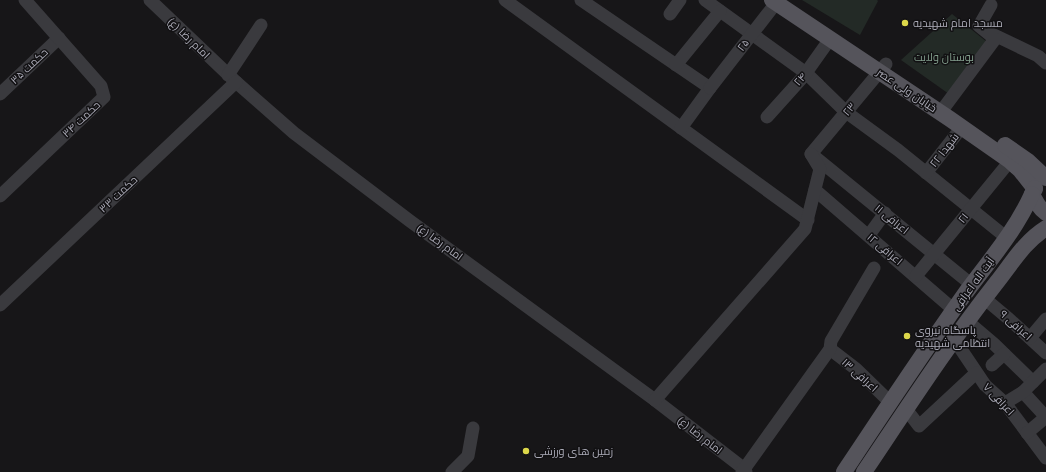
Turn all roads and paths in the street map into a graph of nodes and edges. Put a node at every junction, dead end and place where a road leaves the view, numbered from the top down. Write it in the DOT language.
graph roads {
  1 [pos="25,0"];
  2 [pos="150,0"];
  3 [pos="505,0"];
  4 [pos="582,0"];
  5 [pos="680,0"];
  6 [pos="705,0"];
  7 [pos="779,1"];
  8 [pos="991,2"];
  9 [pos="596,4"];
  10 [pos="720,11"];
  11 [pos="670,14"];
  12 [pos="261,25"];
  13 [pos="985,31"];
  14 [pos="752,34"];
  15 [pos="59,38"];
  16 [pos="830,39"];
  17 [pos="1046,63"];
  18 [pos="676,65"];
  19 [pos="883,68"];
  20 [pos="806,73"];
  21 [pos="232,79"];
  22 [pos="710,88"];
  23 [pos="0,94"];
  24 [pos="943,109"];
  25 [pos="846,112"];
  26 [pos="767,117"];
  27 [pos="962,127"];
  28 [pos="681,128"];
  29 [pos="811,154"];
  30 [pos="1010,161"];
  31 [pos="926,173"];
  32 [pos="1040,186"];
  33 [pos="815,190"];
  34 [pos="0,196"];
  35 [pos="971,209"];
  36 [pos="885,213"];
  37 [pos="1046,213"];
  38 [pos="808,220"];
  39 [pos="1011,232"];
  40 [pos="1040,232"];
  41 [pos="869,235"];
  42 [pos="934,253"];
  43 [pos="874,268"];
  44 [pos="916,276"];
  45 [pos="972,285"];
  46 [pos="984,298"];
  47 [pos="0,305"];
  48 [pos="954,310"];
  49 [pos="1046,319"];
  50 [pos="967,321"];
  51 [pos="1030,338"];
  52 [pos="954,339"];
  53 [pos="830,349"];
  54 [pos="1046,353"];
  55 [pos="1004,354"];
  56 [pos="992,365"];
  57 [pos="1046,369"];
  58 [pos="976,373"];
  59 [pos="1033,382"];
  60 [pos="1023,392"];
  61 [pos="655,400"];
  62 [pos="890,402"];
  63 [pos="1005,404"];
  64 [pos="906,409"];
  65 [pos="473,428"];
  66 [pos="1027,433"];
  67 [pos="1046,458"];
  68 [pos="744,471"];
  69 [pos="452,472"];
  70 [pos="844,472"];
  71 [pos="864,472"];
  1 -- 15 [label="street, حکمت ۳۴"];
  2 -- 21 [label="street, امام رضا (ع)"];
  3 -- 28 [label="street"];
  4 -- 9 [label="street"];
  5 -- 11 [label="street"];
  6 -- 10 [label="street"];
  7 -- 14 [label="street, ۲۵"];
  7 -- 16 [label="main road, خیابان ولی عصر"];
  7 -- 19 [label="main road, خیابان ولی عصر"];
  8 -- 13 [label="street"];
  9 -- 18 [label="street"];
  10 -- 14 [label="street"];
  10 -- 18 [label="street"];
  12 -- 21 [label="street, حکمت ۳۳"];
  13 -- 17 [label="street"];
  13 -- 24 [label="street"];
  14 -- 20 [label="street"];
  14 -- 22 [label="street, ۲۵"];
  15 -- 23 [label="street, حکمت ۳۵"];
  15 -- 34 [label="street, حکمت ۳۴"];
  16 -- 19 [label="main road, خیابان ولی عصر"];
  16 -- 20 [label="street, ۲۴"];
  18 -- 22 [label="street"];
  19 -- 24 [label="main road, خیابان ولی عصر"];
  19 -- 25 [label="street, ۲۳"];
  20 -- 25 [label="street"];
  20 -- 26 [label="street, ۲۴"];
  21 -- 47 [label="street, حکمت ۳۳"];
  21 -- 61 [label="street, امام رضا (ع)"];
  22 -- 28 [label="street, ۲۵"];
  24 -- 27 [label="main road, خیابان ولی عصر"];
  24 -- 32 [label="main road, خیابان ولی عصر"];
  25 -- 29 [label="street, ۲۳"];
  25 -- 31 [label="street"];
  27 -- 30 [label="main road, خیابان ولی عصر"];
  27 -- 31 [label="street, شهدا ۲۲"];
  28 -- 38 [label="street"];
  29 -- 33 [label="street"];
  29 -- 36 [label="street, اعرافی ۱۱"];
  30 -- 32 [label="main road, خیابان ولی عصر"];
  30 -- 35 [label="street, ۲۱"];
  31 -- 35 [label="street"];
  32 -- 37 [label="main road"];
  32 -- 39 [label="main road, آیت اله اعرافی"];
  33 -- 38 [label="street"];
  33 -- 41 [label="street, اعرافی ۱۲"];
  35 -- 39 [label="street"];
  35 -- 42 [label="street, ۲۱"];
  36 -- 41 [label="street"];
  36 -- 42 [label="street, اعرافی ۱۱"];
  38 -- 61 [label="street"];
  39 -- 40 [label="main road"];
  39 -- 45 [label="main road, آیت اله اعرافی"];
  40 -- 46 [label="main road, آیت اله اعرافی"];
  41 -- 44 [label="street, اعرافی ۱۲"];
  42 -- 44 [label="street, ۲۱"];
  42 -- 45 [label="street, اعرافی ۱۱"];
  43 -- 53 [label="street"];
  44 -- 48 [label="street, اعرافی ۱۲"];
  45 -- 48 [label="main road, آیت اله اعرافی"];
  46 -- 50 [label="main road, آیت اله اعرافی"];
  46 -- 51 [label="street, اعرافی ۹"];
  48 -- 62 [label="main road, آیت اله اعرافی"];
  49 -- 51 [label="street"];
  50 -- 52 [label="main road, آیت اله اعرافی"];
  50 -- 55 [label="street"];
  51 -- 54 [label="street, اعرافی ۹"];
  52 -- 58 [label="street, اعرافی ۷"];
  52 -- 64 [label="main road, آیت اله اعرافی"];
  53 -- 62 [label="street, اعرافی ۱۳"];
  53 -- 68 [label="street"];
  55 -- 56 [label="street"];
  55 -- 59 [label="street"];
  57 -- 59 [label="street"];
  58 -- 63 [label="street, اعرافی ۷"];
  58 -- 64 [label="street"];
  59 -- 60 [label="street"];
  60 -- 63 [label="street"];
  60 -- 66 [label="street"];
  61 -- 68 [label="street, امام رضا (ع)"];
  62 -- 70 [label="main road, آیت اله اعرافی"];
  63 -- 66 [label="street, اعرافی ۷"];
  64 -- 71 [label="main road, آیت اله اعرافی"];
  65 -- 69 [label="street"];
  66 -- 67 [label="street, اعرافی ۷"];
}
